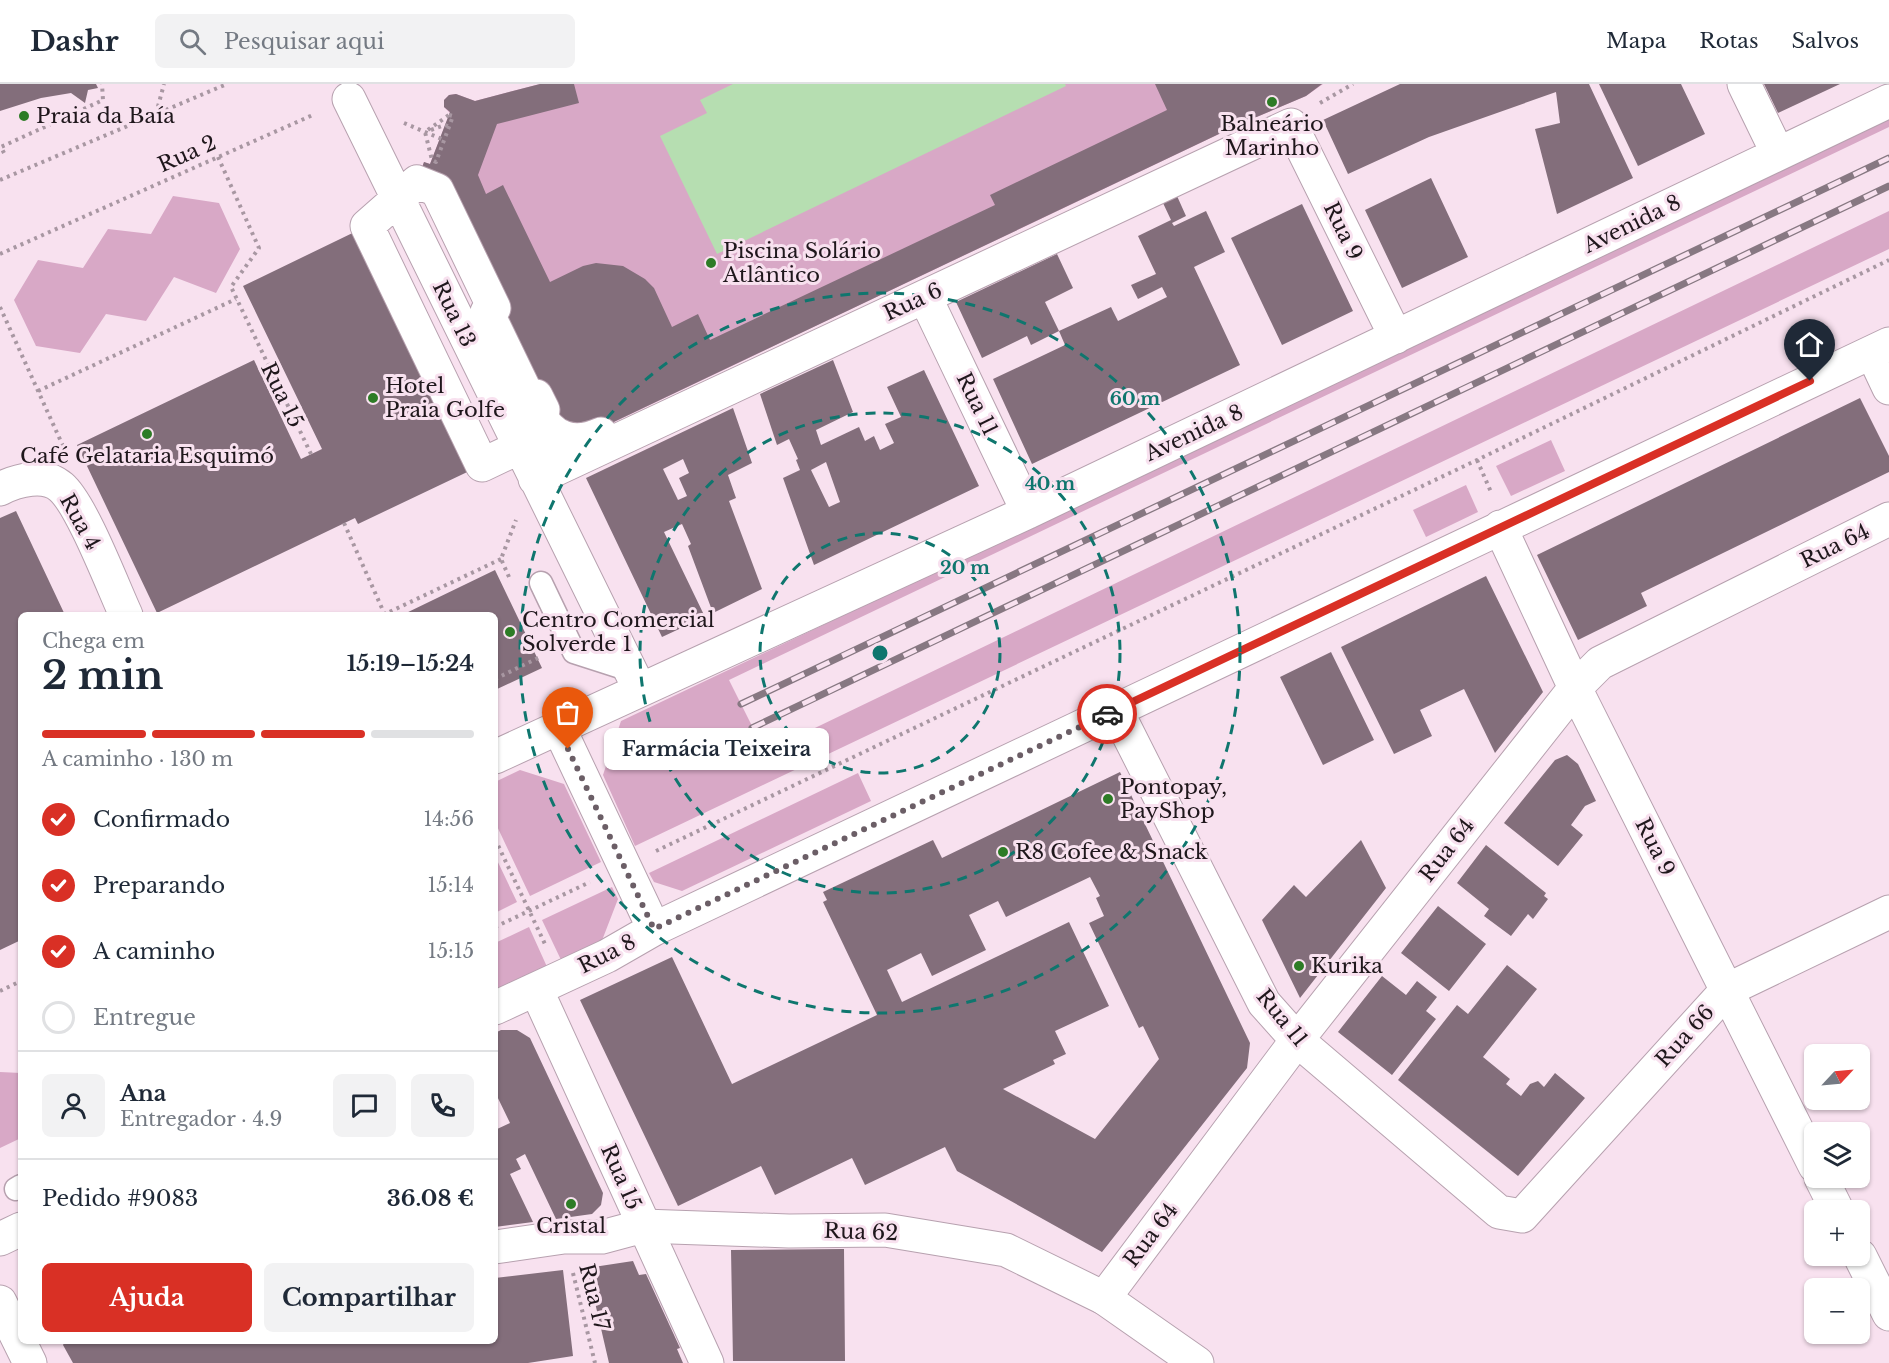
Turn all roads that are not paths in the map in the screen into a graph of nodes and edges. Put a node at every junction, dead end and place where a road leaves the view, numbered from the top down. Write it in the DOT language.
graph roads {
  1 [pos="1744,84"];
  2 [pos="349,99"];
  3 [pos="1889,101"];
  4 [pos="1291,125"];
  5 [pos="1778,154"];
  6 [pos="397,200"];
  7 [pos="925,297"];
  8 [pos="1396,337"];
  9 [pos="1880,348"];
  10 [pos="1889,388"];
  11 [pos="520,447"];
  12 [pos="535,479"];
  13 [pos="0,489"];
  14 [pos="1028,512"];
  15 [pos="1889,519"];
  16 [pos="1500,527"];
  17 [pos="542,583"];
  18 [pos="125,612"];
  19 [pos="635,680"];
  20 [pos="1575,688"];
  21 [pos="1116,710"];
  22 [pos="559,728"];
  23 [pos="498,756"];
  24 [pos="1889,912"];
  25 [pos="654,929"];
  26 [pos="549,983"];
  27 [pos="1727,990"];
  28 [pos="498,1007"];
  29 [pos="1296,1040"];
  30 [pos="1804,1144"];
  31 [pos="1522,1216"];
  32 [pos="643,1226"];
  33 [pos="18,1230"];
  34 [pos="0,1239"];
  35 [pos="498,1247"];
  36 [pos="1865,1266"];
  37 [pos="1104,1298"];
  38 [pos="10,1314"];
  39 [pos="1889,1314"];
  40 [pos="18,1334"];
  41 [pos="22,1344"];
  42 [pos="30,1363"];
  43 [pos="707,1363"];
  44 [pos="1197,1363"];
  1 -- 5 [label="street"];
  2 -- 6 [label="street, Rua 13"];
  3 -- 5 [label="street, Avenida 8"];
  4 -- 7 [label="street, Rua 6"];
  4 -- 8 [label="street, Rua 9"];
  5 -- 8 [label="street, Avenida 8"];
  6 -- 11 [label="street, Rua 13"];
  6 -- 11 [label="street"];
  7 -- 12 [label="street, Rua 6"];
  7 -- 14 [label="street, Rua 11"];
  8 -- 14 [label="street, Avenida 8"];
  9 -- 10 [label="street"];
  9 -- 16 [label="street, Rua 8"];
  11 -- 12 [label="street, Rua 13"];
  12 -- 19 [label="street, Rua 13"];
  13 -- 18 [label="street, Rua 4"];
  14 -- 19 [label="street, Avenida 8"];
  15 -- 20 [label="street, Rua 64"];
  16 -- 20 [label="street, Rua 9"];
  16 -- 21 [label="street, Rua 8"];
  17 -- 19 [label="lane"];
  19 -- 22 [label="street, Avenida 8"];
  20 -- 27 [label="street, Rua 9"];
  20 -- 29 [label="street, Rua 64"];
  21 -- 25 [label="street, Rua 8"];
  21 -- 29 [label="street, Rua 11"];
  22 -- 23 [label="street, Avenida 8"];
  22 -- 25 [label="street"];
  24 -- 27 [label="street, Rua 66"];
  25 -- 26 [label="street, Rua 8"];
  26 -- 28 [label="street, Rua 8"];
  26 -- 32 [label="street, Rua 15"];
  27 -- 30 [label="street, Rua 9"];
  27 -- 31 [label="street, Rua 66"];
  29 -- 31 [label="street, Rua 11"];
  29 -- 37 [label="street, Rua 64"];
  32 -- 35 [label="street, Rua 62"];
  32 -- 37 [label="street, Rua 62"];
  32 -- 43 [label="street, Rua 15"];
  33 -- 34 [label="street"];
  36 -- 39 [label="street"];
  37 -- 44 [label="street, Rua 62"];
  38 -- 40 [label="street"];
  41 -- 42 [label="street"];
}
